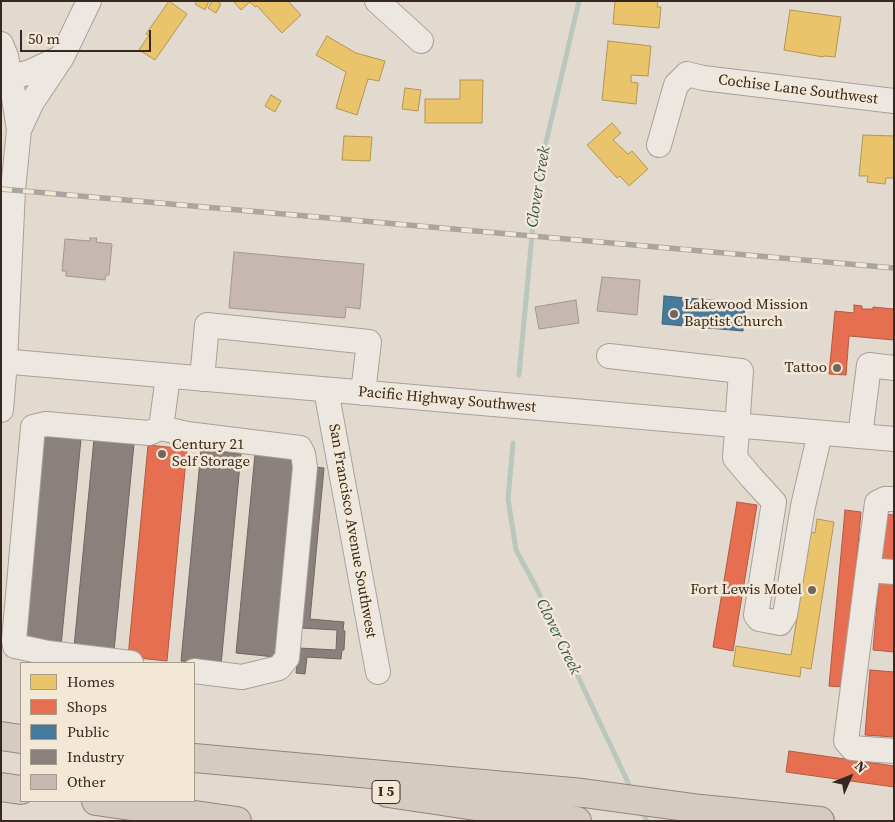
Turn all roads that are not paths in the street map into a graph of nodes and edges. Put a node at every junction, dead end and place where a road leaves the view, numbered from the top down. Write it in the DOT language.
graph roads {
  1 [pos="89,1"];
  2 [pos="377,1"];
  3 [pos="421,41"];
  4 [pos="1,44"];
  5 [pos="62,57"];
  6 [pos="10,78"];
  7 [pos="894,101"];
  8 [pos="19,130"];
  9 [pos="659,145"];
  10 [pos="6,243"];
  11 [pos="609,356"];
  12 [pos="3,362"];
  13 [pos="894,368"];
  14 [pos="168,376"];
  15 [pos="202,379"];
  16 [pos="326,390"];
  17 [pos="363,393"];
  18 [pos="1,410"];
  19 [pos="736,425"];
  20 [pos="161,428"];
  21 [pos="820,433"];
  22 [pos="860,436"];
  23 [pos="894,439"];
  24 [pos="894,499"];
  25 [pos="774,502"];
  26 [pos="803,506"];
  27 [pos="868,570"];
  28 [pos="894,572"];
  29 [pos="123,662"];
  30 [pos="195,671"];
  31 [pos="378,672"];
  32 [pos="1,736"];
  33 [pos="20,739"];
  34 [pos="894,751"];
  35 [pos="195,758"];
  36 [pos="195,764"];
  37 [pos="1,787"];
  38 [pos="20,790"];
  39 [pos="99,802"];
  40 [pos="101,802"];
  41 [pos="198,821"];
  42 [pos="237,821"];
  43 [pos="577,821"];
  44 [pos="820,821"];
  1 -- 5 [label="street"];
  2 -- 3 [label="street"];
  4 -- 6 [label="street"];
  5 -- 6 [label="street"];
  5 -- 8 [label="street"];
  6 -- 8 [label="street"];
  7 -- 9 [label="street, Cochise Lane Southwest"];
  8 -- 10 [label="street"];
  10 -- 12 [label="street"];
  11 -- 19 [label="street"];
  12 -- 14 [label="street, Pacific Highway Southwest"];
  12 -- 18 [label="street"];
  13 -- 22 [label="street"];
  14 -- 15 [label="street, Pacific Highway Southwest"];
  14 -- 20 [label="street"];
  15 -- 16 [label="street, Pacific Highway Southwest"];
  15 -- 17 [label="street"];
  16 -- 17 [label="street, Pacific Highway Southwest"];
  16 -- 31 [label="street, San Francisco Avenue Southwest"];
  17 -- 19 [label="street, Pacific Highway Southwest"];
  19 -- 21 [label="street, Pacific Highway Southwest"];
  19 -- 25 [label="street"];
  20 -- 29 [label="street"];
  20 -- 30 [label="street"];
  21 -- 22 [label="street, Pacific Highway Southwest"];
  21 -- 26 [label="street"];
  22 -- 23 [label="street, Pacific Highway Southwest"];
  24 -- 27 [label="street"];
  25 -- 26 [label="street"];
  25 -- 26 [label="street"];
  27 -- 28 [label="street"];
  27 -- 34 [label="street"];
  32 -- 33 [label="highway"];
  35 -- 44 [label="highway"];
  36 -- 43 [label="highway, I 5"];
  37 -- 38 [label="highway"];
  39 -- 41 [label="highway"];
  40 -- 42 [label="highway"];
}
